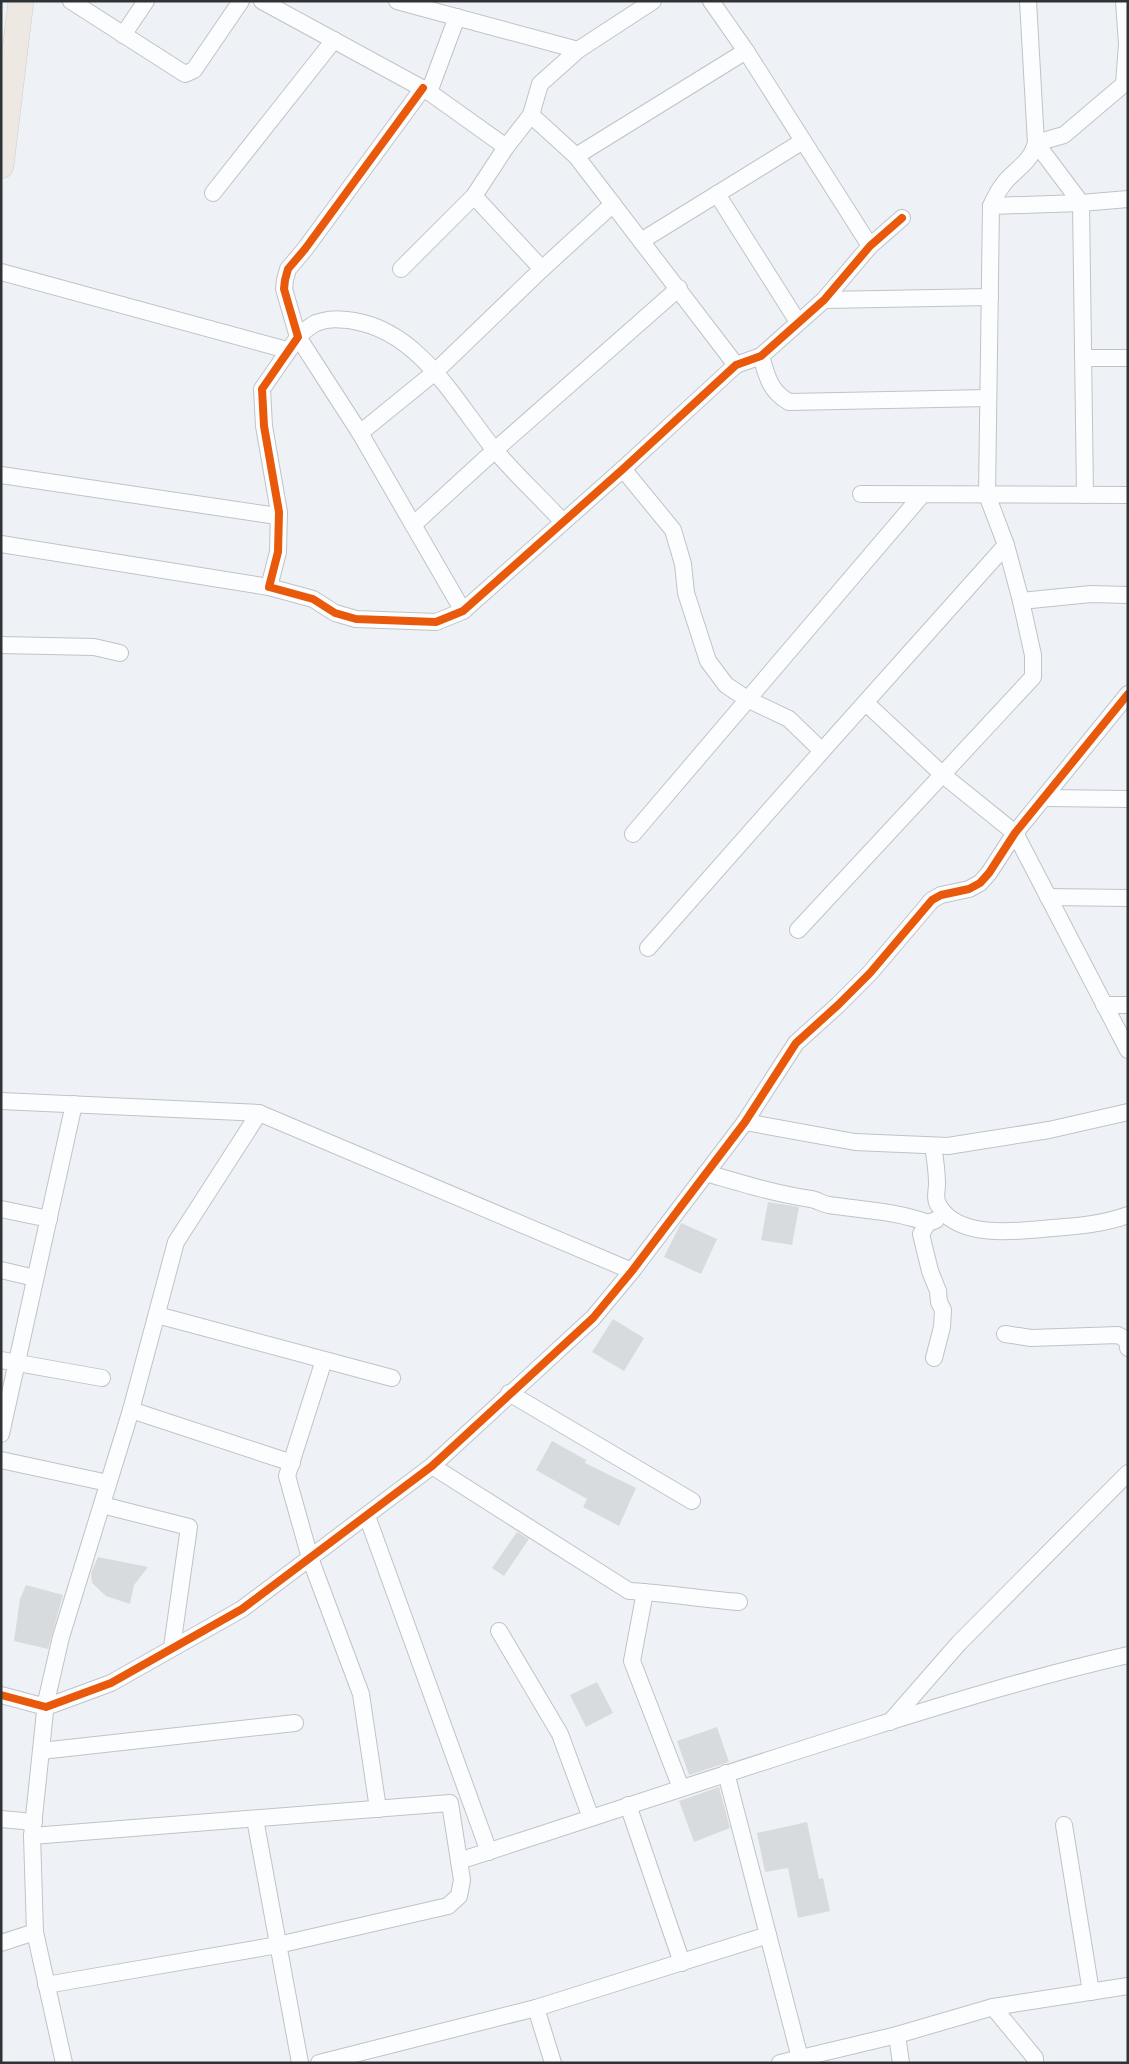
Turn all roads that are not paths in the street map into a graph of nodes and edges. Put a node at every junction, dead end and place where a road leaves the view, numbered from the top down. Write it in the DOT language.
graph roads {
  1 [pos="21,1"];
  2 [pos="71,1"];
  3 [pos="146,1"];
  4 [pos="241,1"];
  5 [pos="262,1"];
  6 [pos="397,1"];
  7 [pos="653,1"];
  8 [pos="711,1"];
  9 [pos="1028,1"];
  10 [pos="1124,1"];
  11 [pos="283,6"];
  12 [pos="457,18"];
  13 [pos="123,34"];
  14 [pos="334,40"];
  15 [pos="1127,44"];
  16 [pos="578,50"];
  17 [pos="746,51"];
  18 [pos="426,90"];
  19 [pos="531,115"];
  20 [pos="803,142"];
  21 [pos="1036,143"];
  22 [pos="506,147"];
  23 [pos="576,156"];
  24 [pos="2,160"];
  25 [pos="213,193"];
  26 [pos="717,194"];
  27 [pos="474,196"];
  28 [pos="1128,199"];
  29 [pos="1081,203"];
  30 [pos="613,204"];
  31 [pos="991,206"];
  32 [pos="902,218"];
  33 [pos="641,241"];
  34 [pos="870,246"];
  35 [pos="542,268"];
  36 [pos="401,270"];
  37 [pos="1,272"];
  38 [pos="679,288"];
  39 [pos="990,297"];
  40 [pos="824,300"];
  41 [pos="798,322"];
  42 [pos="298,337"];
  43 [pos="287,350"];
  44 [pos="761,356"];
  45 [pos="1083,358"];
  46 [pos="1128,358"];
  47 [pos="736,365"];
  48 [pos="436,372"];
  49 [pos="988,398"];
  50 [pos="360,433"];
  51 [pos="495,450"];
  52 [pos="623,469"];
  53 [pos="1,475"];
  54 [pos="861,494"];
  55 [pos="922,495"];
  56 [pos="987,495"];
  57 [pos="1085,495"];
  58 [pos="1128,495"];
  59 [pos="277,516"];
  60 [pos="562,521"];
  61 [pos="413,525"];
  62 [pos="1,544"];
  63 [pos="1006,545"];
  64 [pos="269,587"];
  65 [pos="1128,595"];
  66 [pos="1021,601"];
  67 [pos="463,611"];
  68 [pos="1,645"];
  69 [pos="120,653"];
  70 [pos="1128,694"];
  71 [pos="747,699"];
  72 [pos="866,703"];
  73 [pos="822,751"];
  74 [pos="943,775"];
  75 [pos="1044,798"];
  76 [pos="1128,799"];
  77 [pos="1015,833"];
  78 [pos="633,834"];
  79 [pos="1048,897"];
  80 [pos="1128,898"];
  81 [pos="798,930"];
  82 [pos="648,948"];
  83 [pos="1104,1005"];
  84 [pos="1128,1005"];
  85 [pos="1128,1050"];
  86 [pos="1,1101"];
  87 [pos="74,1104"];
  88 [pos="1128,1112"];
  89 [pos="259,1113"];
  90 [pos="746,1122"];
  91 [pos="933,1146"];
  92 [pos="706,1173"];
  93 [pos="1,1209"];
  94 [pos="948,1215"];
  95 [pos="1128,1215"];
  96 [pos="48,1219"];
  97 [pos="928,1223"];
  98 [pos="1,1270"];
  99 [pos="632,1271"];
  100 [pos="35,1278"];
  101 [pos="157,1315"];
  102 [pos="1004,1334"];
  103 [pos="1128,1348"];
  104 [pos="934,1358"];
  105 [pos="324,1360"];
  106 [pos="9,1362"];
  107 [pos="102,1378"];
  108 [pos="392,1378"];
  109 [pos="509,1393"];
  110 [pos="131,1410"];
  111 [pos="1,1434"];
  112 [pos="1,1460"];
  113 [pos="292,1463"];
  114 [pos="432,1466"];
  115 [pos="1128,1473"];
  116 [pos="108,1483"];
  117 [pos="692,1501"];
  118 [pos="102,1505"];
  119 [pos="367,1516"];
  120 [pos="310,1558"];
  121 [pos="645,1592"];
  122 [pos="739,1602"];
  123 [pos="499,1631"];
  124 [pos="172,1647"];
  125 [pos="1128,1655"];
  126 [pos="1,1695"];
  127 [pos="46,1707"];
  128 [pos="890,1722"];
  129 [pos="295,1723"];
  130 [pos="41,1750"];
  131 [pos="726,1773"];
  132 [pos="681,1788"];
  133 [pos="628,1806"];
  134 [pos="378,1809"];
  135 [pos="591,1818"];
  136 [pos="1,1819"];
  137 [pos="255,1819"];
  138 [pos="1064,1825"];
  139 [pos="33,1829"];
  140 [pos="488,1852"];
  141 [pos="459,1861"];
  142 [pos="35,1932"];
  143 [pos="768,1935"];
  144 [pos="1,1943"];
  145 [pos="278,1945"];
  146 [pos="682,1963"];
  147 [pos="46,1985"];
  148 [pos="1128,1986"];
  149 [pos="1091,1992"];
  150 [pos="993,2007"];
  151 [pos="536,2008"];
  152 [pos="896,2035"];
  153 [pos="800,2058"];
  154 [pos="64,2063"];
  155 [pos="300,2063"];
  156 [pos="319,2063"];
  157 [pos="553,2063"];
  158 [pos="780,2063"];
  159 [pos="901,2063"];
  160 [pos="1035,2063"];
  1 -- 24 [label="main road"];
  2 -- 13 [label="street"];
  3 -- 13 [label="street"];
  4 -- 13 [label="street"];
  5 -- 11 [label="street"];
  6 -- 12 [label="street"];
  7 -- 16 [label="street"];
  8 -- 17 [label="street"];
  9 -- 21 [label="street"];
  10 -- 15 [label="street"];
  11 -- 14 [label="street"];
  12 -- 16 [label="street"];
  12 -- 18 [label="street"];
  14 -- 18 [label="street"];
  14 -- 25 [label="street"];
  15 -- 21 [label="street"];
  16 -- 19 [label="street"];
  17 -- 20 [label="street"];
  17 -- 23 [label="street"];
  18 -- 22 [label="street"];
  18 -- 42 [label="street"];
  19 -- 22 [label="street"];
  19 -- 23 [label="street"];
  20 -- 26 [label="street"];
  20 -- 34 [label="street"];
  21 -- 29 [label="street"];
  21 -- 31 [label="street"];
  22 -- 27 [label="street"];
  23 -- 30 [label="street"];
  26 -- 33 [label="street"];
  26 -- 41 [label="street"];
  27 -- 35 [label="street"];
  27 -- 36 [label="street"];
  28 -- 29 [label="street"];
  29 -- 31 [label="street"];
  29 -- 45 [label="street"];
  30 -- 33 [label="street"];
  30 -- 35 [label="street"];
  31 -- 39 [label="street"];
  32 -- 34 [label="street"];
  33 -- 38 [label="street"];
  34 -- 40 [label="street"];
  35 -- 48 [label="street"];
  37 -- 43 [label="street"];
  38 -- 47 [label="street"];
  38 -- 51 [label="street"];
  39 -- 40 [label="street"];
  39 -- 49 [label="street"];
  40 -- 41 [label="street"];
  41 -- 44 [label="street"];
  42 -- 43 [label="street"];
  42 -- 48 [label="street"];
  42 -- 50 [label="street"];
  43 -- 59 [label="street"];
  44 -- 47 [label="street"];
  44 -- 49 [label="street"];
  45 -- 46 [label="street"];
  45 -- 57 [label="street"];
  47 -- 52 [label="street"];
  48 -- 50 [label="street"];
  48 -- 51 [label="street"];
  49 -- 56 [label="street"];
  50 -- 61 [label="street"];
  51 -- 60 [label="street"];
  51 -- 61 [label="street"];
  52 -- 60 [label="street"];
  52 -- 71 [label="street"];
  53 -- 59 [label="street"];
  54 -- 55 [label="street"];
  55 -- 56 [label="street"];
  55 -- 71 [label="street"];
  56 -- 57 [label="street"];
  56 -- 63 [label="street"];
  57 -- 58 [label="street"];
  59 -- 64 [label="street"];
  60 -- 67 [label="street"];
  61 -- 67 [label="street"];
  62 -- 64 [label="street"];
  63 -- 66 [label="street"];
  63 -- 72 [label="street"];
  64 -- 67 [label="street"];
  65 -- 66 [label="street"];
  66 -- 74 [label="street"];
  68 -- 69 [label="street"];
  70 -- 75 [label="street"];
  71 -- 73 [label="street"];
  71 -- 78 [label="street"];
  72 -- 73 [label="street"];
  72 -- 74 [label="street"];
  73 -- 82 [label="street"];
  74 -- 77 [label="street"];
  74 -- 81 [label="street"];
  75 -- 76 [label="street"];
  75 -- 77 [label="street"];
  77 -- 79 [label="street"];
  77 -- 90 [label="street"];
  79 -- 80 [label="street"];
  79 -- 83 [label="street"];
  83 -- 84 [label="street"];
  83 -- 85 [label="street"];
  86 -- 87 [label="street"];
  87 -- 89 [label="street"];
  87 -- 96 [label="street"];
  88 -- 91 [label="street"];
  89 -- 99 [label="street"];
  89 -- 101 [label="street"];
  90 -- 91 [label="street"];
  90 -- 92 [label="street"];
  91 -- 94 [label="street"];
  92 -- 97 [label="street"];
  92 -- 99 [label="street"];
  93 -- 96 [label="street"];
  94 -- 95 [label="street"];
  94 -- 97 [label="street"];
  96 -- 100 [label="street"];
  97 -- 104 [label="street"];
  98 -- 100 [label="street"];
  99 -- 109 [label="street"];
  100 -- 106 [label="street"];
  101 -- 105 [label="street"];
  101 -- 110 [label="street"];
  102 -- 103 [label="street"];
  105 -- 108 [label="street"];
  105 -- 113 [label="street"];
  106 -- 107 [label="street"];
  106 -- 111 [label="street"];
  109 -- 114 [label="street"];
  109 -- 117 [label="street"];
  110 -- 113 [label="street"];
  110 -- 116 [label="street"];
  112 -- 116 [label="street"];
  113 -- 120 [label="street"];
  114 -- 119 [label="street"];
  114 -- 121 [label="street"];
  115 -- 128 [label="street"];
  116 -- 118 [label="street"];
  118 -- 124 [label="street"];
  118 -- 127 [label="street"];
  119 -- 120 [label="street"];
  119 -- 140 [label="street"];
  120 -- 124 [label="street"];
  120 -- 134 [label="street"];
  121 -- 122 [label="street"];
  121 -- 132 [label="street"];
  123 -- 135 [label="street"];
  124 -- 127 [label="street"];
  125 -- 128 [label="street"];
  126 -- 127 [label="street"];
  127 -- 130 [label="street"];
  128 -- 131 [label="street"];
  129 -- 130 [label="street"];
  130 -- 139 [label="street"];
  131 -- 132 [label="street"];
  131 -- 143 [label="street"];
  132 -- 133 [label="street"];
  133 -- 135 [label="street"];
  133 -- 146 [label="street"];
  134 -- 137 [label="street"];
  134 -- 141 [label="street"];
  135 -- 140 [label="street"];
  136 -- 139 [label="street"];
  137 -- 139 [label="street"];
  137 -- 145 [label="street"];
  138 -- 149 [label="street"];
  139 -- 142 [label="street"];
  140 -- 141 [label="street"];
  141 -- 145 [label="street"];
  142 -- 144 [label="street"];
  142 -- 147 [label="street"];
  143 -- 146 [label="street"];
  143 -- 153 [label="street"];
  145 -- 147 [label="street"];
  145 -- 155 [label="street"];
  146 -- 151 [label="street"];
  147 -- 154 [label="street"];
  148 -- 149 [label="street"];
  149 -- 150 [label="street"];
  150 -- 152 [label="street"];
  150 -- 160 [label="street"];
  151 -- 156 [label="street"];
  151 -- 157 [label="street"];
  152 -- 153 [label="street"];
  152 -- 159 [label="street"];
  153 -- 158 [label="street"];
}
